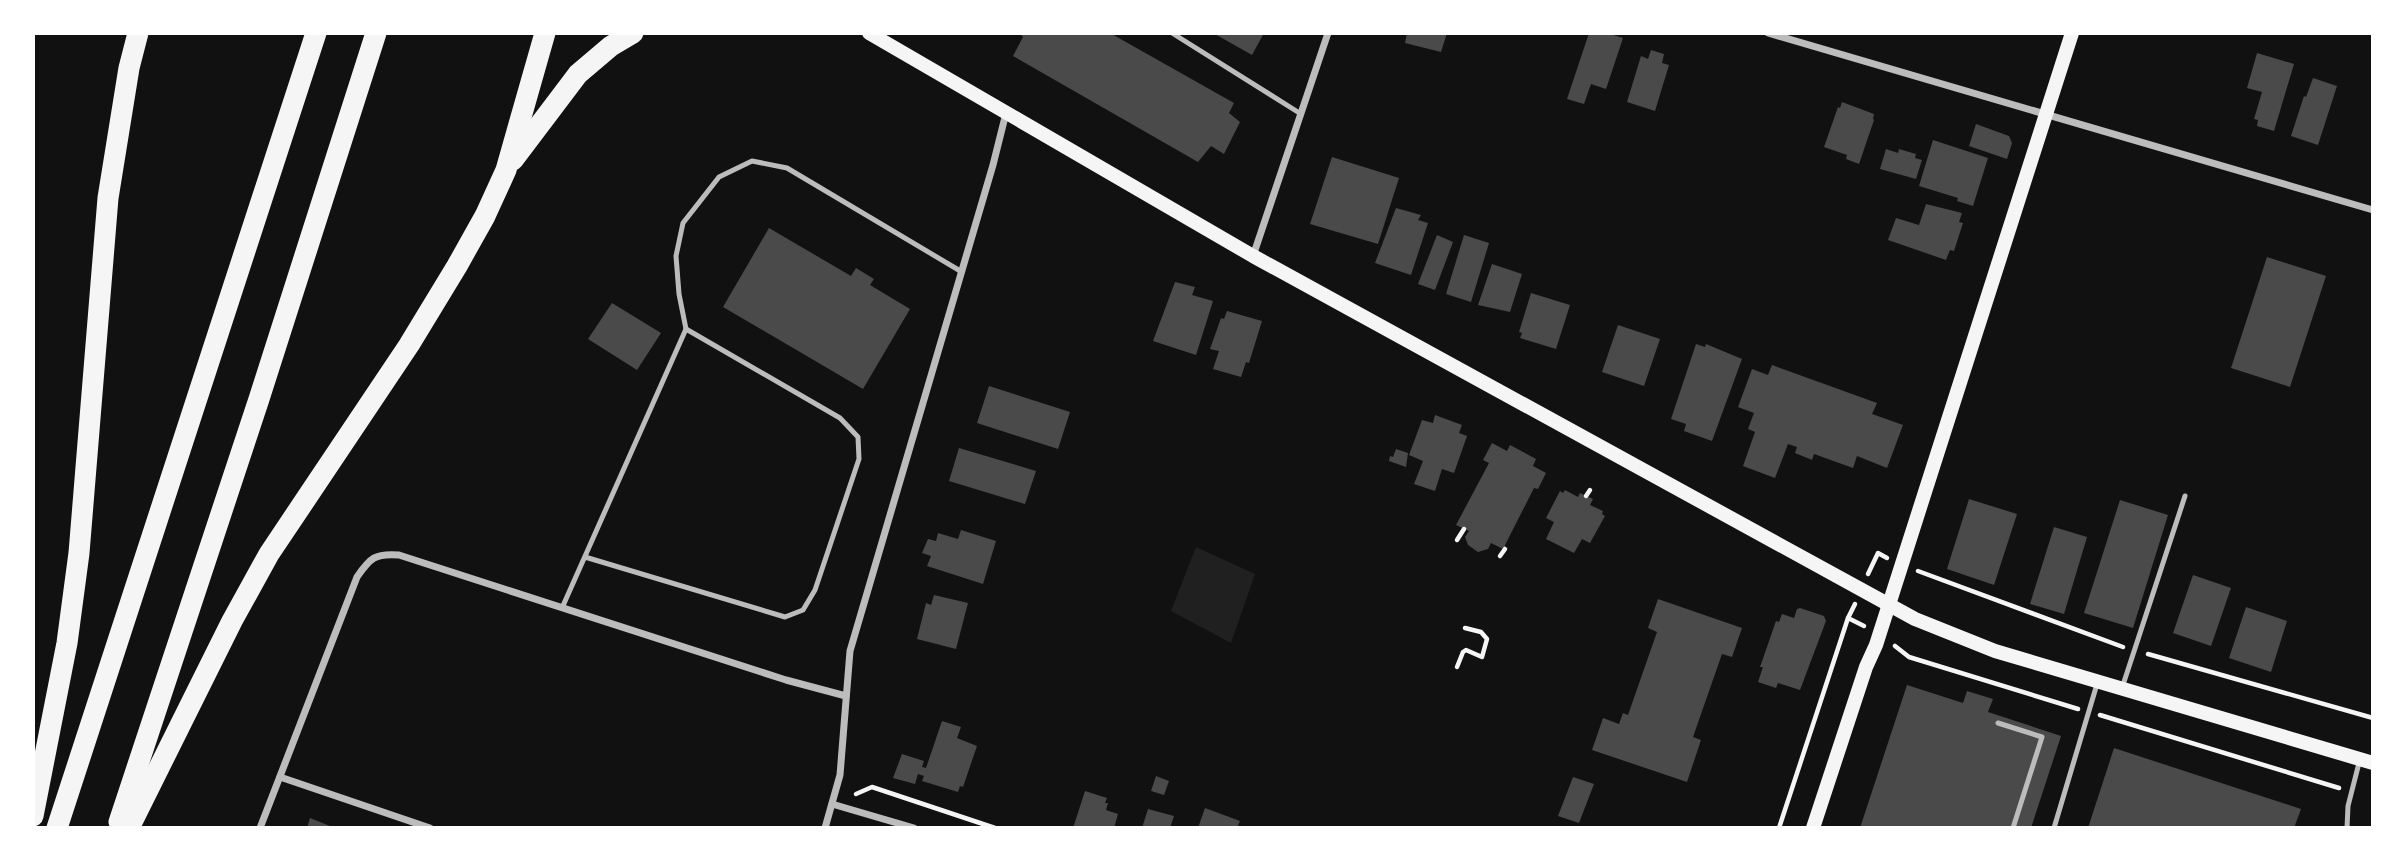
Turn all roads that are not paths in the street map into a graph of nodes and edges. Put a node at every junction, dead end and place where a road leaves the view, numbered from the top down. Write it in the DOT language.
graph roads {
  1 [pos="138,33"];
  2 [pos="316,33"];
  3 [pos="376,33"];
  4 [pos="545,33"];
  5 [pos="633,33"];
  6 [pos="869,33"];
  7 [pos="1172,33"];
  8 [pos="1328,33"];
  9 [pos="1768,33"];
  10 [pos="2072,33"];
  11 [pos="1006,113"];
  12 [pos="1301,114"];
  13 [pos="2046,114"];
  14 [pos="506,170"];
  15 [pos="2373,210"];
  16 [pos="1253,256"];
  17 [pos="962,272"];
  18 [pos="686,329"];
  19 [pos="2185,496"];
  20 [pos="585,556"];
  21 [pos="1889,604"];
  22 [pos="562,608"];
  23 [pos="2098,681"];
  24 [pos="2122,688"];
  25 [pos="846,696"];
  26 [pos="1998,723"];
  27 [pos="2366,761"];
  28 [pos="280,778"];
  29 [pos="832,804"];
  30 [pos="33,816"];
  31 [pos="57,828"];
  32 [pos="117,828"];
  33 [pos="128,828"];
  34 [pos="260,828"];
  35 [pos="430,828"];
  36 [pos="825,828"];
  37 [pos="914,828"];
  38 [pos="1813,828"];
  39 [pos="2014,828"];
  40 [pos="2054,828"];
  41 [pos="2347,828"];
  1 -- 30 [label="highway"];
  2 -- 31 [label="highway"];
  3 -- 32 [label="highway"];
  4 -- 14 [label="highway"];
  5 -- 14 [label="highway"];
  6 -- 11 [label="main road"];
  7 -- 12 [label="lane"];
  8 -- 12 [label="street"];
  9 -- 13 [label="street"];
  10 -- 13 [label="main road"];
  11 -- 16 [label="main road"];
  11 -- 17 [label="street"];
  12 -- 16 [label="street"];
  13 -- 15 [label="street"];
  13 -- 21 [label="main road"];
  14 -- 33 [label="highway"];
  16 -- 21 [label="main road"];
  17 -- 18 [label="lane"];
  17 -- 25 [label="street"];
  18 -- 20 [label="lane"];
  18 -- 20 [label="lane"];
  19 -- 24 [label="lane"];
  20 -- 22 [label="lane"];
  21 -- 23 [label="main road"];
  21 -- 38 [label="main road"];
  22 -- 25 [label="street"];
  22 -- 28 [label="street"];
  23 -- 24 [label="main road"];
  23 -- 40 [label="lane"];
  24 -- 27 [label="main road"];
  25 -- 29 [label="street"];
  26 -- 39 [label="lane"];
  27 -- 41 [label="lane"];
  28 -- 34 [label="street"];
  28 -- 35 [label="street"];
  29 -- 36 [label="street"];
  29 -- 37 [label="street"];
}
